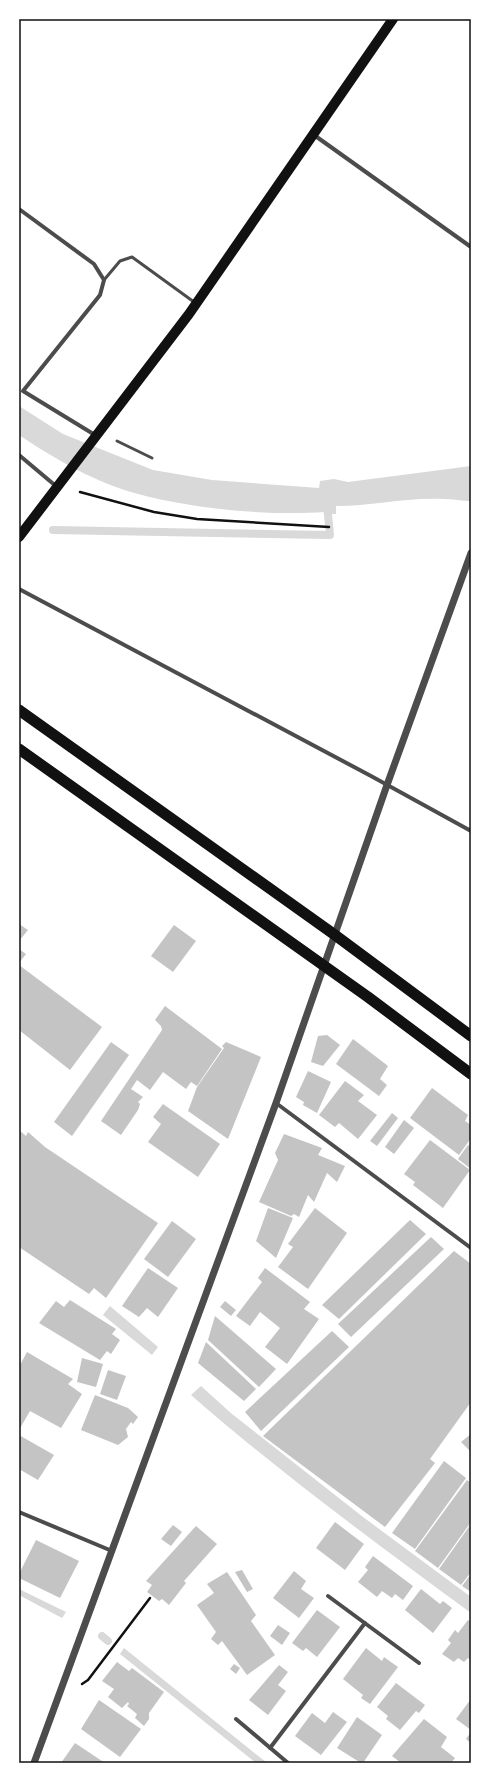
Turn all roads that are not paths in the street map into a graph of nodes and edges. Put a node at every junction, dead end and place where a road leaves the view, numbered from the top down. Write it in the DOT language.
graph roads {
  1 [pos="393,19"];
  2 [pos="314,135"];
  3 [pos="19,209"];
  4 [pos="471,247"];
  5 [pos="104,280"];
  6 [pos="197,303"];
  7 [pos="19,388"];
  8 [pos="23,391"];
  9 [pos="93,438"];
  10 [pos="117,441"];
  11 [pos="19,455"];
  12 [pos="152,458"];
  13 [pos="58,487"];
  14 [pos="19,537"];
  15 [pos="471,553"];
  16 [pos="19,589"];
  17 [pos="19,710"];
  18 [pos="19,750"];
  19 [pos="387,784"];
  20 [pos="471,831"];
  21 [pos="335,935"];
  22 [pos="324,966"];
  23 [pos="471,1036"];
  24 [pos="471,1074"];
  25 [pos="276,1103"];
  26 [pos="471,1248"];
  27 [pos="19,1512"];
  28 [pos="112,1551"];
  29 [pos="328,1596"];
  30 [pos="365,1623"];
  31 [pos="419,1663"];
  32 [pos="236,1719"];
  33 [pos="270,1748"];
  34 [pos="34,1763"];
  35 [pos="288,1763"];
  1 -- 2 [label="main road"];
  2 -- 4 [label="street"];
  2 -- 6 [label="main road"];
  3 -- 5 [label="street"];
  5 -- 6 [label="lane"];
  5 -- 8 [label="street"];
  6 -- 9 [label="main road"];
  7 -- 8 [label="street"];
  8 -- 9 [label="street"];
  9 -- 13 [label="main road"];
  10 -- 12 [label="lane"];
  11 -- 13 [label="street"];
  13 -- 14 [label="main road"];
  15 -- 19 [label="street"];
  16 -- 19 [label="street"];
  17 -- 21 [label="highway"];
  18 -- 22 [label="highway"];
  19 -- 20 [label="street"];
  19 -- 21 [label="street"];
  21 -- 22 [label="street"];
  21 -- 23 [label="highway"];
  22 -- 24 [label="highway"];
  22 -- 25 [label="street"];
  25 -- 26 [label="street"];
  25 -- 28 [label="street"];
  27 -- 28 [label="street"];
  28 -- 34 [label="street"];
  29 -- 30 [label="street"];
  30 -- 31 [label="street"];
  30 -- 33 [label="street"];
  32 -- 33 [label="street"];
  33 -- 35 [label="street"];
}
